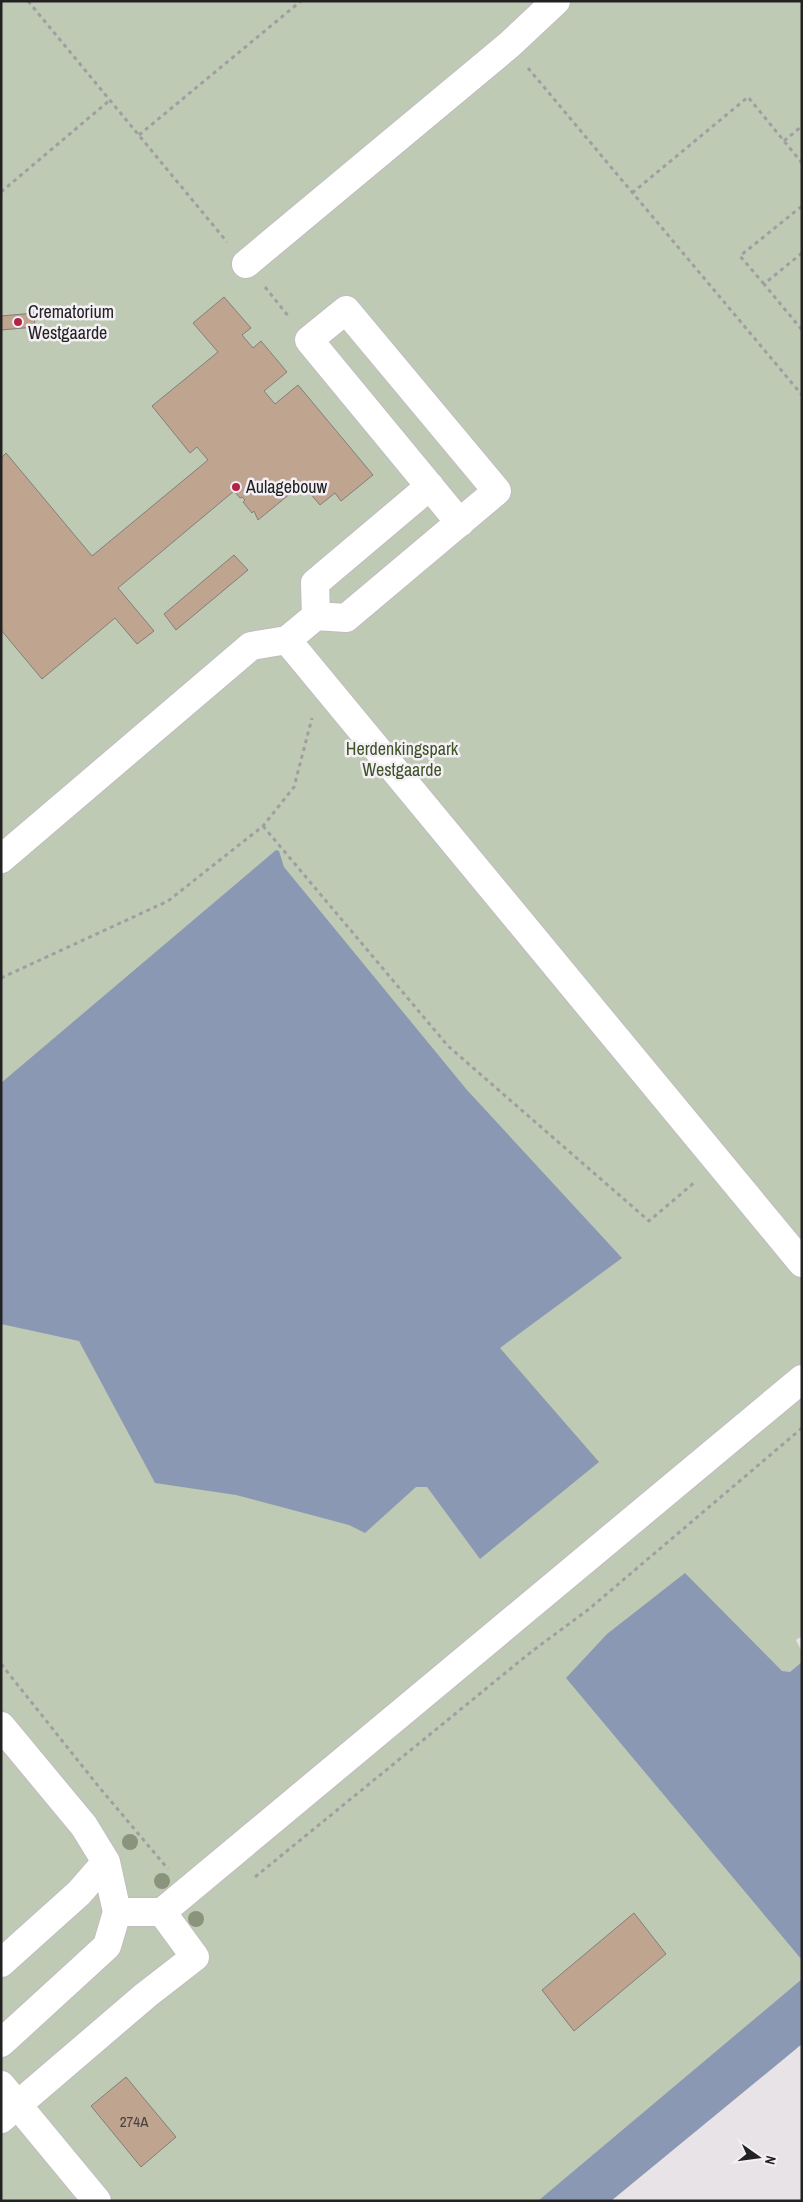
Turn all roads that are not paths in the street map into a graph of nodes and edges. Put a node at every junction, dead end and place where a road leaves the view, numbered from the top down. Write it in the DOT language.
graph roads {
  1 [pos="556,1"];
  2 [pos="246,264"];
  3 [pos="430,486"];
  4 [pos="460,523"];
  5 [pos="316,616"];
  6 [pos="287,640"];
  7 [pos="1,859"];
  8 [pos="802,1263"];
  9 [pos="802,1379"];
  10 [pos="1,1726"];
  11 [pos="106,1862"];
  12 [pos="117,1912"];
  13 [pos="162,1912"];
  14 [pos="1,1963"];
  15 [pos="1,2043"];
  16 [pos="6,2103"];
  17 [pos="97,2201"];
  1 -- 2 [label="street"];
  3 -- 4 [label="street"];
  3 -- 4 [label="street"];
  3 -- 5 [label="street"];
  4 -- 5 [label="street"];
  5 -- 6 [label="street"];
  6 -- 7 [label="street"];
  6 -- 8 [label="street"];
  9 -- 13 [label="street"];
  10 -- 11 [label="street"];
  11 -- 12 [label="street"];
  11 -- 14 [label="street"];
  12 -- 13 [label="street"];
  12 -- 15 [label="street"];
  13 -- 16 [label="street"];
  16 -- 17 [label="street"];
}
